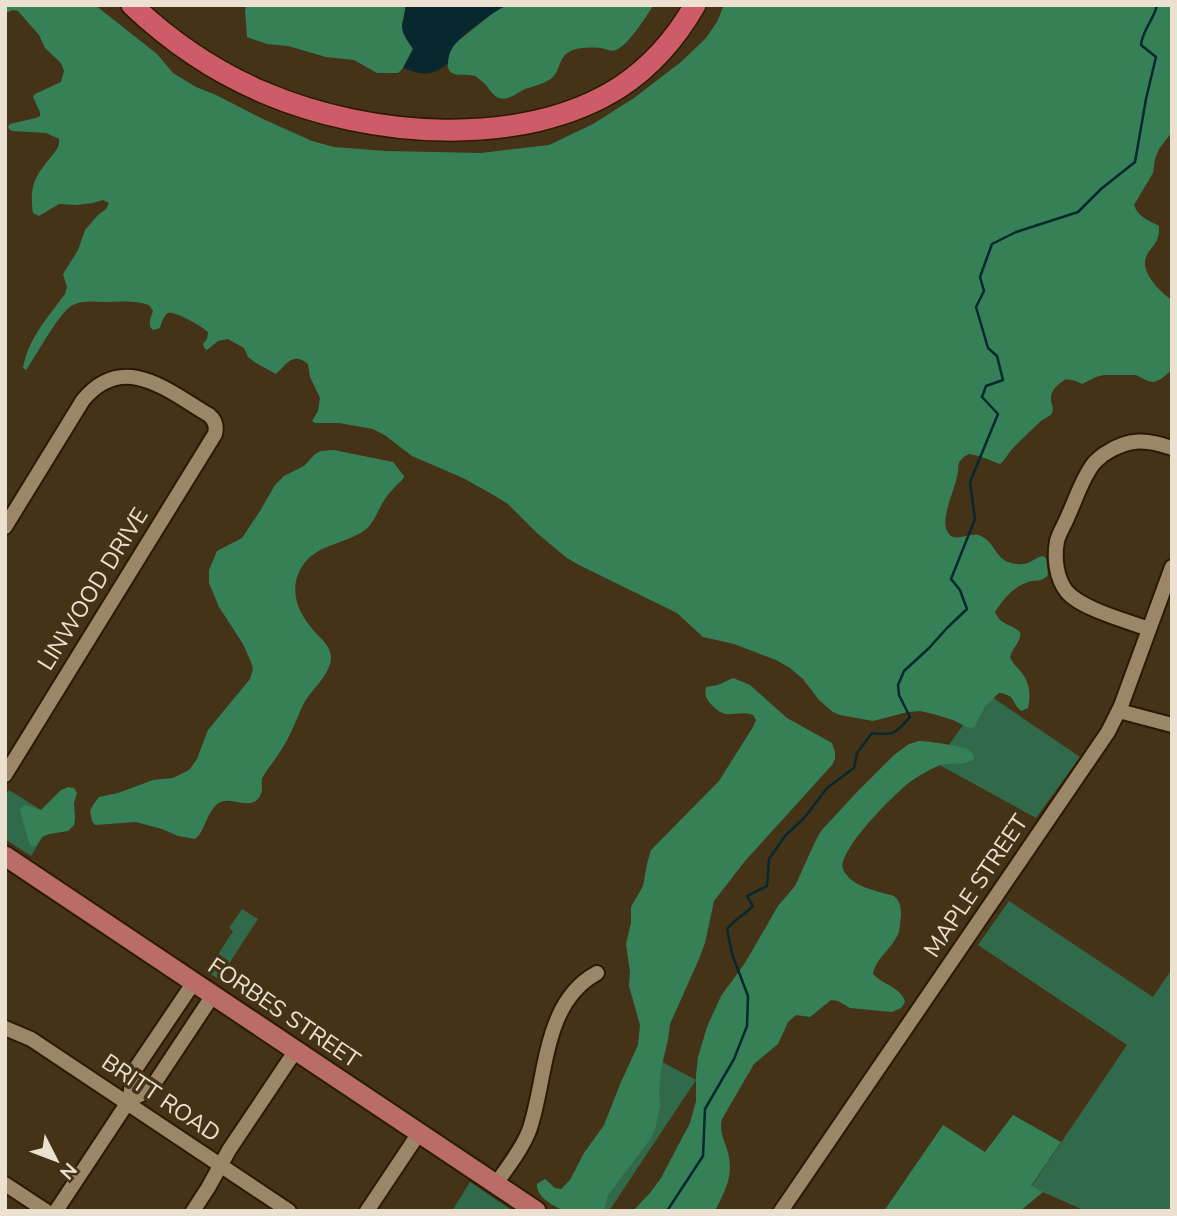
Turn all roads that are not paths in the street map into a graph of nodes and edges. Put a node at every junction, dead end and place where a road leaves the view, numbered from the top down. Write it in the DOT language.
graph roads {
  1 [pos="132,5"];
  2 [pos="149,5"];
  3 [pos="682,5"];
  4 [pos="695,5"];
  5 [pos="1172,448"];
  6 [pos="5,527"];
  7 [pos="1172,567"];
  8 [pos="1149,629"];
  9 [pos="1119,711"];
  10 [pos="1172,725"];
  11 [pos="5,775"];
  12 [pos="5,856"];
  13 [pos="597,973"];
  14 [pos="194,982"];
  15 [pos="213,995"];
  16 [pos="5,1028"];
  17 [pos="296,1050"];
  18 [pos="129,1101"];
  19 [pos="419,1133"];
  20 [pos="220,1165"];
  21 [pos="5,1184"];
  22 [pos="496,1184"];
  23 [pos="46,1211"];
  24 [pos="56,1211"];
  25 [pos="193,1211"];
  26 [pos="289,1211"];
  27 [pos="367,1211"];
  28 [pos="536,1211"];
  29 [pos="781,1211"];
  1 -- 4 [label="highway"];
  2 -- 3 [label="highway"];
  5 -- 8 [label="street"];
  6 -- 11 [label="street, LINWOOD DRIVE"];
  7 -- 8 [label="street, MAPLE STREET"];
  8 -- 9 [label="street, MAPLE STREET"];
  9 -- 10 [label="street"];
  9 -- 29 [label="street, MAPLE STREET"];
  12 -- 14 [label="main road, FORBES STREET"];
  13 -- 22 [label="street"];
  14 -- 15 [label="main road, FORBES STREET"];
  14 -- 18 [label="street"];
  15 -- 17 [label="main road, FORBES STREET"];
  15 -- 18 [label="street"];
  16 -- 18 [label="street, BRITT ROAD"];
  17 -- 19 [label="main road, FORBES STREET"];
  17 -- 20 [label="street"];
  18 -- 20 [label="street, BRITT ROAD"];
  18 -- 24 [label="street"];
  19 -- 22 [label="main road, FORBES STREET"];
  19 -- 27 [label="street"];
  20 -- 25 [label="street"];
  20 -- 26 [label="street, BRITT ROAD"];
  21 -- 23 [label="street"];
  22 -- 28 [label="main road, FORBES STREET"];
}
